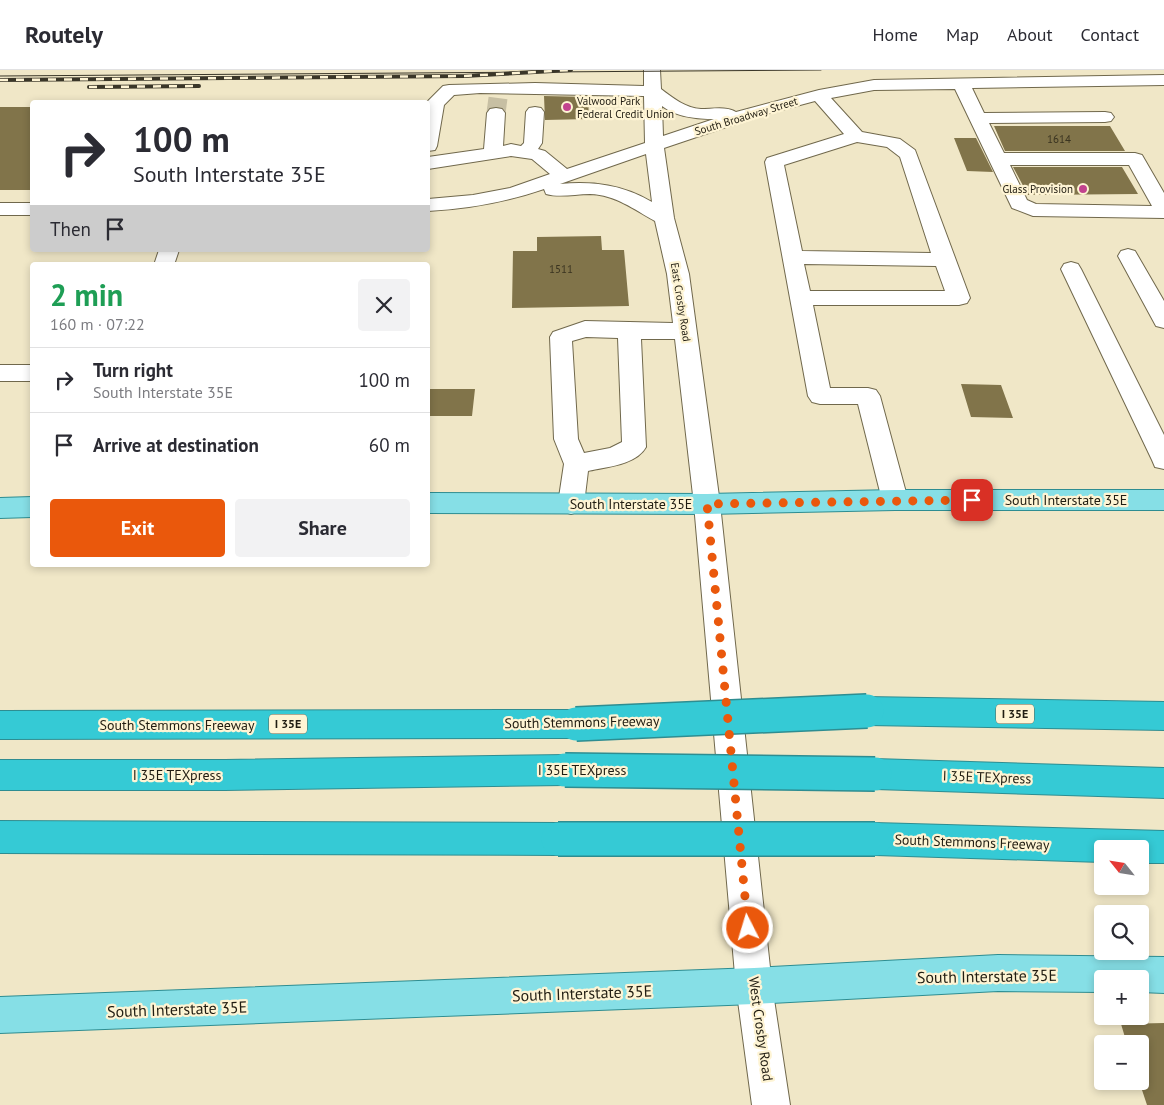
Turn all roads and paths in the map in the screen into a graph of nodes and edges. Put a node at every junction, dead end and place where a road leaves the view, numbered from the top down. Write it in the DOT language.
graph roads {
  1 [pos="652,70"];
  2 [pos="961,83"];
  3 [pos="1162,83"];
  4 [pos="653,91"];
  5 [pos="819,95"];
  6 [pos="497,100"];
  7 [pos="534,112"];
  8 [pos="753,112"];
  9 [pos="1105,117"];
  10 [pos="978,118"];
  11 [pos="430,135"];
  12 [pos="856,136"];
  13 [pos="654,146"];
  14 [pos="493,153"];
  15 [pos="526,153"];
  16 [pos="997,159"];
  17 [pos="430,163"];
  18 [pos="565,177"];
  19 [pos="514,193"];
  20 [pos="430,205"];
  21 [pos="0,209"];
  22 [pos="30,209"];
  23 [pos="1164,211"];
  24 [pos="664,218"];
  25 [pos="1128,256"];
  26 [pos="792,257"];
  27 [pos="944,260"];
  28 [pos="1071,269"];
  29 [pos="800,298"];
  30 [pos="1164,321"];
  31 [pos="628,331"];
  32 [pos="685,331"];
  33 [pos="30,373"];
  34 [pos="0,374"];
  35 [pos="1164,460"];
  36 [pos="576,464"];
  37 [pos="896,500"];
  38 [pos="1164,500"];
  39 [pos="430,503"];
  40 [pos="571,504"];
  41 [pos="707,504"];
  42 [pos="0,508"];
  43 [pos="30,508"];
  44 [pos="1164,716"];
  45 [pos="0,725"];
  46 [pos="0,775"];
  47 [pos="1164,783"];
  48 [pos="0,837"];
  49 [pos="1164,847"];
  50 [pos="1164,975"];
  51 [pos="754,986"];
  52 [pos="0,1015"];
  53 [pos="771,1105"];
  1 -- 4 [label="street, East Crosby Road"];
  2 -- 3 [label="street, South Broadway Street"];
  2 -- 5 [label="street, South Broadway Street"];
  2 -- 10 [label="street"];
  4 -- 6 [label="street"];
  4 -- 8 [label="street"];
  4 -- 13 [label="street, East Crosby Road"];
  5 -- 8 [label="street, South Broadway Street"];
  5 -- 12 [label="street"];
  6 -- 11 [label="street"];
  6 -- 14 [label="street"];
  7 -- 15 [label="street"];
  8 -- 13 [label="street, South Broadway Street"];
  9 -- 10 [label="street"];
  10 -- 16 [label="street"];
  12 -- 26 [label="street"];
  12 -- 27 [label="street"];
  13 -- 18 [label="street, South Broadway Street"];
  13 -- 24 [label="street, East Crosby Road"];
  14 -- 15 [label="street"];
  14 -- 17 [label="street"];
  15 -- 18 [label="street"];
  16 -- 23 [label="street"];
  16 -- 23 [label="street"];
  18 -- 19 [label="street, South Broadway Street"];
  19 -- 20 [label="street, South Broadway Street"];
  19 -- 24 [label="street"];
  21 -- 22 [label="street"];
  24 -- 32 [label="street, East Crosby Road"];
  25 -- 30 [label="street"];
  26 -- 27 [label="street"];
  26 -- 29 [label="street"];
  27 -- 29 [label="street"];
  28 -- 35 [label="street"];
  29 -- 37 [label="street"];
  31 -- 32 [label="street"];
  31 -- 36 [label="street"];
  31 -- 36 [label="street"];
  32 -- 41 [label="street, East Crosby Road"];
  33 -- 34 [label="street"];
  36 -- 40 [label="street"];
  37 -- 38 [label="main road, South Interstate 35E"];
  37 -- 41 [label="main road, South Interstate 35E"];
  39 -- 40 [label="main road, South Interstate 35E"];
  40 -- 41 [label="main road, South Interstate 35E"];
  41 -- 51 [label="street, West Crosby Road"];
  42 -- 43 [label="main road"];
  44 -- 45 [label="highway, South Stemmons Freeway / I 35E, bridge"];
  46 -- 47 [label="highway, I 35E TEXpress, bridge"];
  48 -- 49 [label="highway, South Stemmons Freeway, bridge"];
  50 -- 51 [label="main road, South Interstate 35E"];
  51 -- 52 [label="main road, South Interstate 35E"];
  51 -- 53 [label="street, West Crosby Road"];
}
